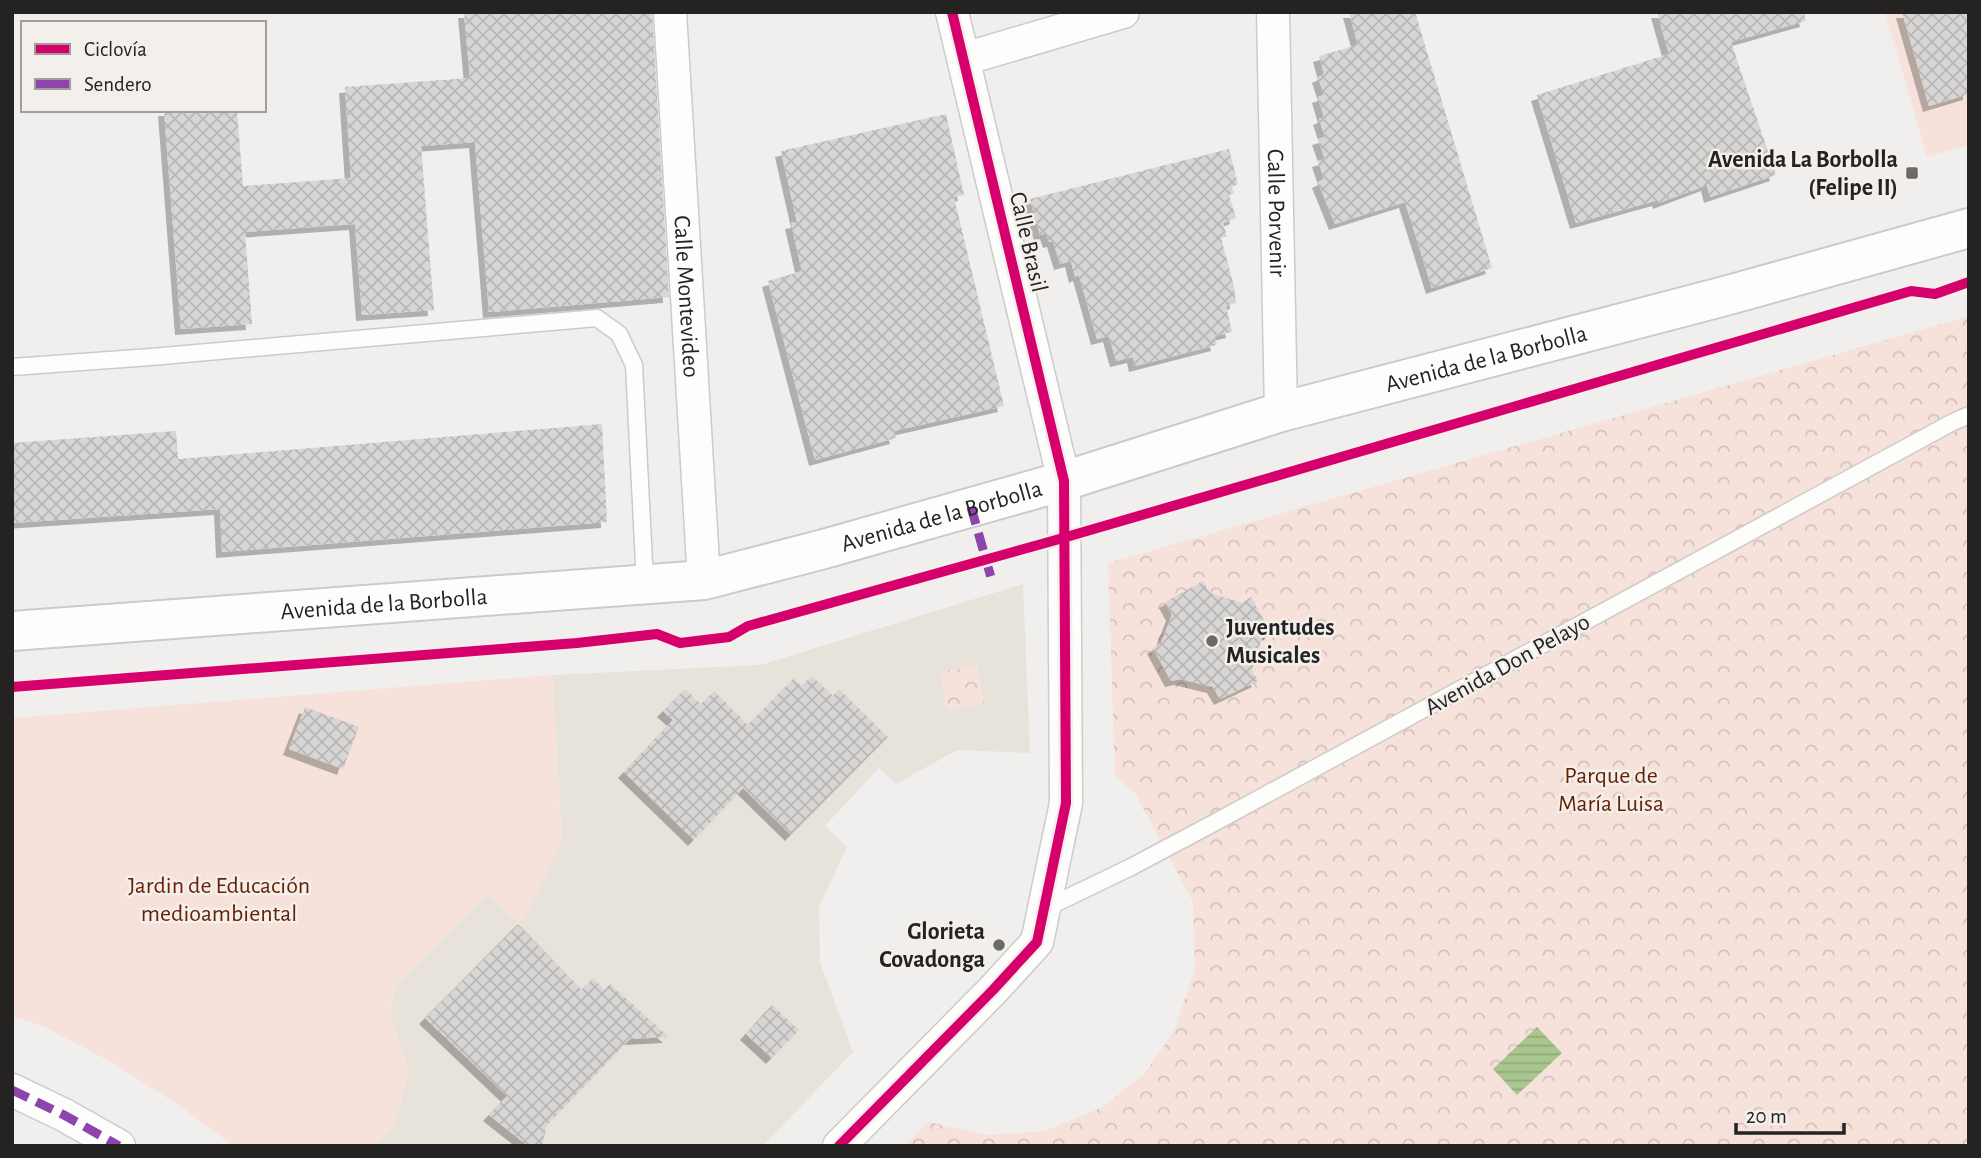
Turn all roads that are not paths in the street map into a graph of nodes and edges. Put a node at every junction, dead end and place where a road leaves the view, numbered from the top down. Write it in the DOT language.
graph roads {
  1 [pos="670,12"];
  2 [pos="952,12"];
  3 [pos="1123,12"];
  4 [pos="1273,12"];
  5 [pos="964,59"];
  6 [pos="1969,228"];
  7 [pos="12,367"];
  8 [pos="1281,412"];
  9 [pos="1969,415"];
  10 [pos="1064,481"];
  11 [pos="704,580"];
  12 [pos="645,583"];
  13 [pos="12,631"];
  14 [pos="1044,909"];
  15 [pos="12,1090"];
  16 [pos="120,1146"];
  17 [pos="839,1146"];
  1 -- 11 [label="street, Calle Montevideo"];
  2 -- 5 [label="street, Calle Brasil"];
  3 -- 5 [label="street"];
  4 -- 8 [label="street, Calle Porvenir"];
  5 -- 10 [label="street, Calle Brasil"];
  6 -- 8 [label="main road, Avenida de la Borbolla"];
  7 -- 12 [label="lane"];
  8 -- 10 [label="main road, Avenida de la Borbolla"];
  9 -- 14 [label="lane, Avenida Don Pelayo"];
  10 -- 11 [label="main road, Avenida de la Borbolla"];
  10 -- 14 [label="street, Calle Brasil"];
  11 -- 12 [label="main road, Avenida de la Borbolla"];
  12 -- 13 [label="main road, Avenida de la Borbolla"];
  14 -- 17 [label="street"];
  15 -- 16 [label="street"];
}
